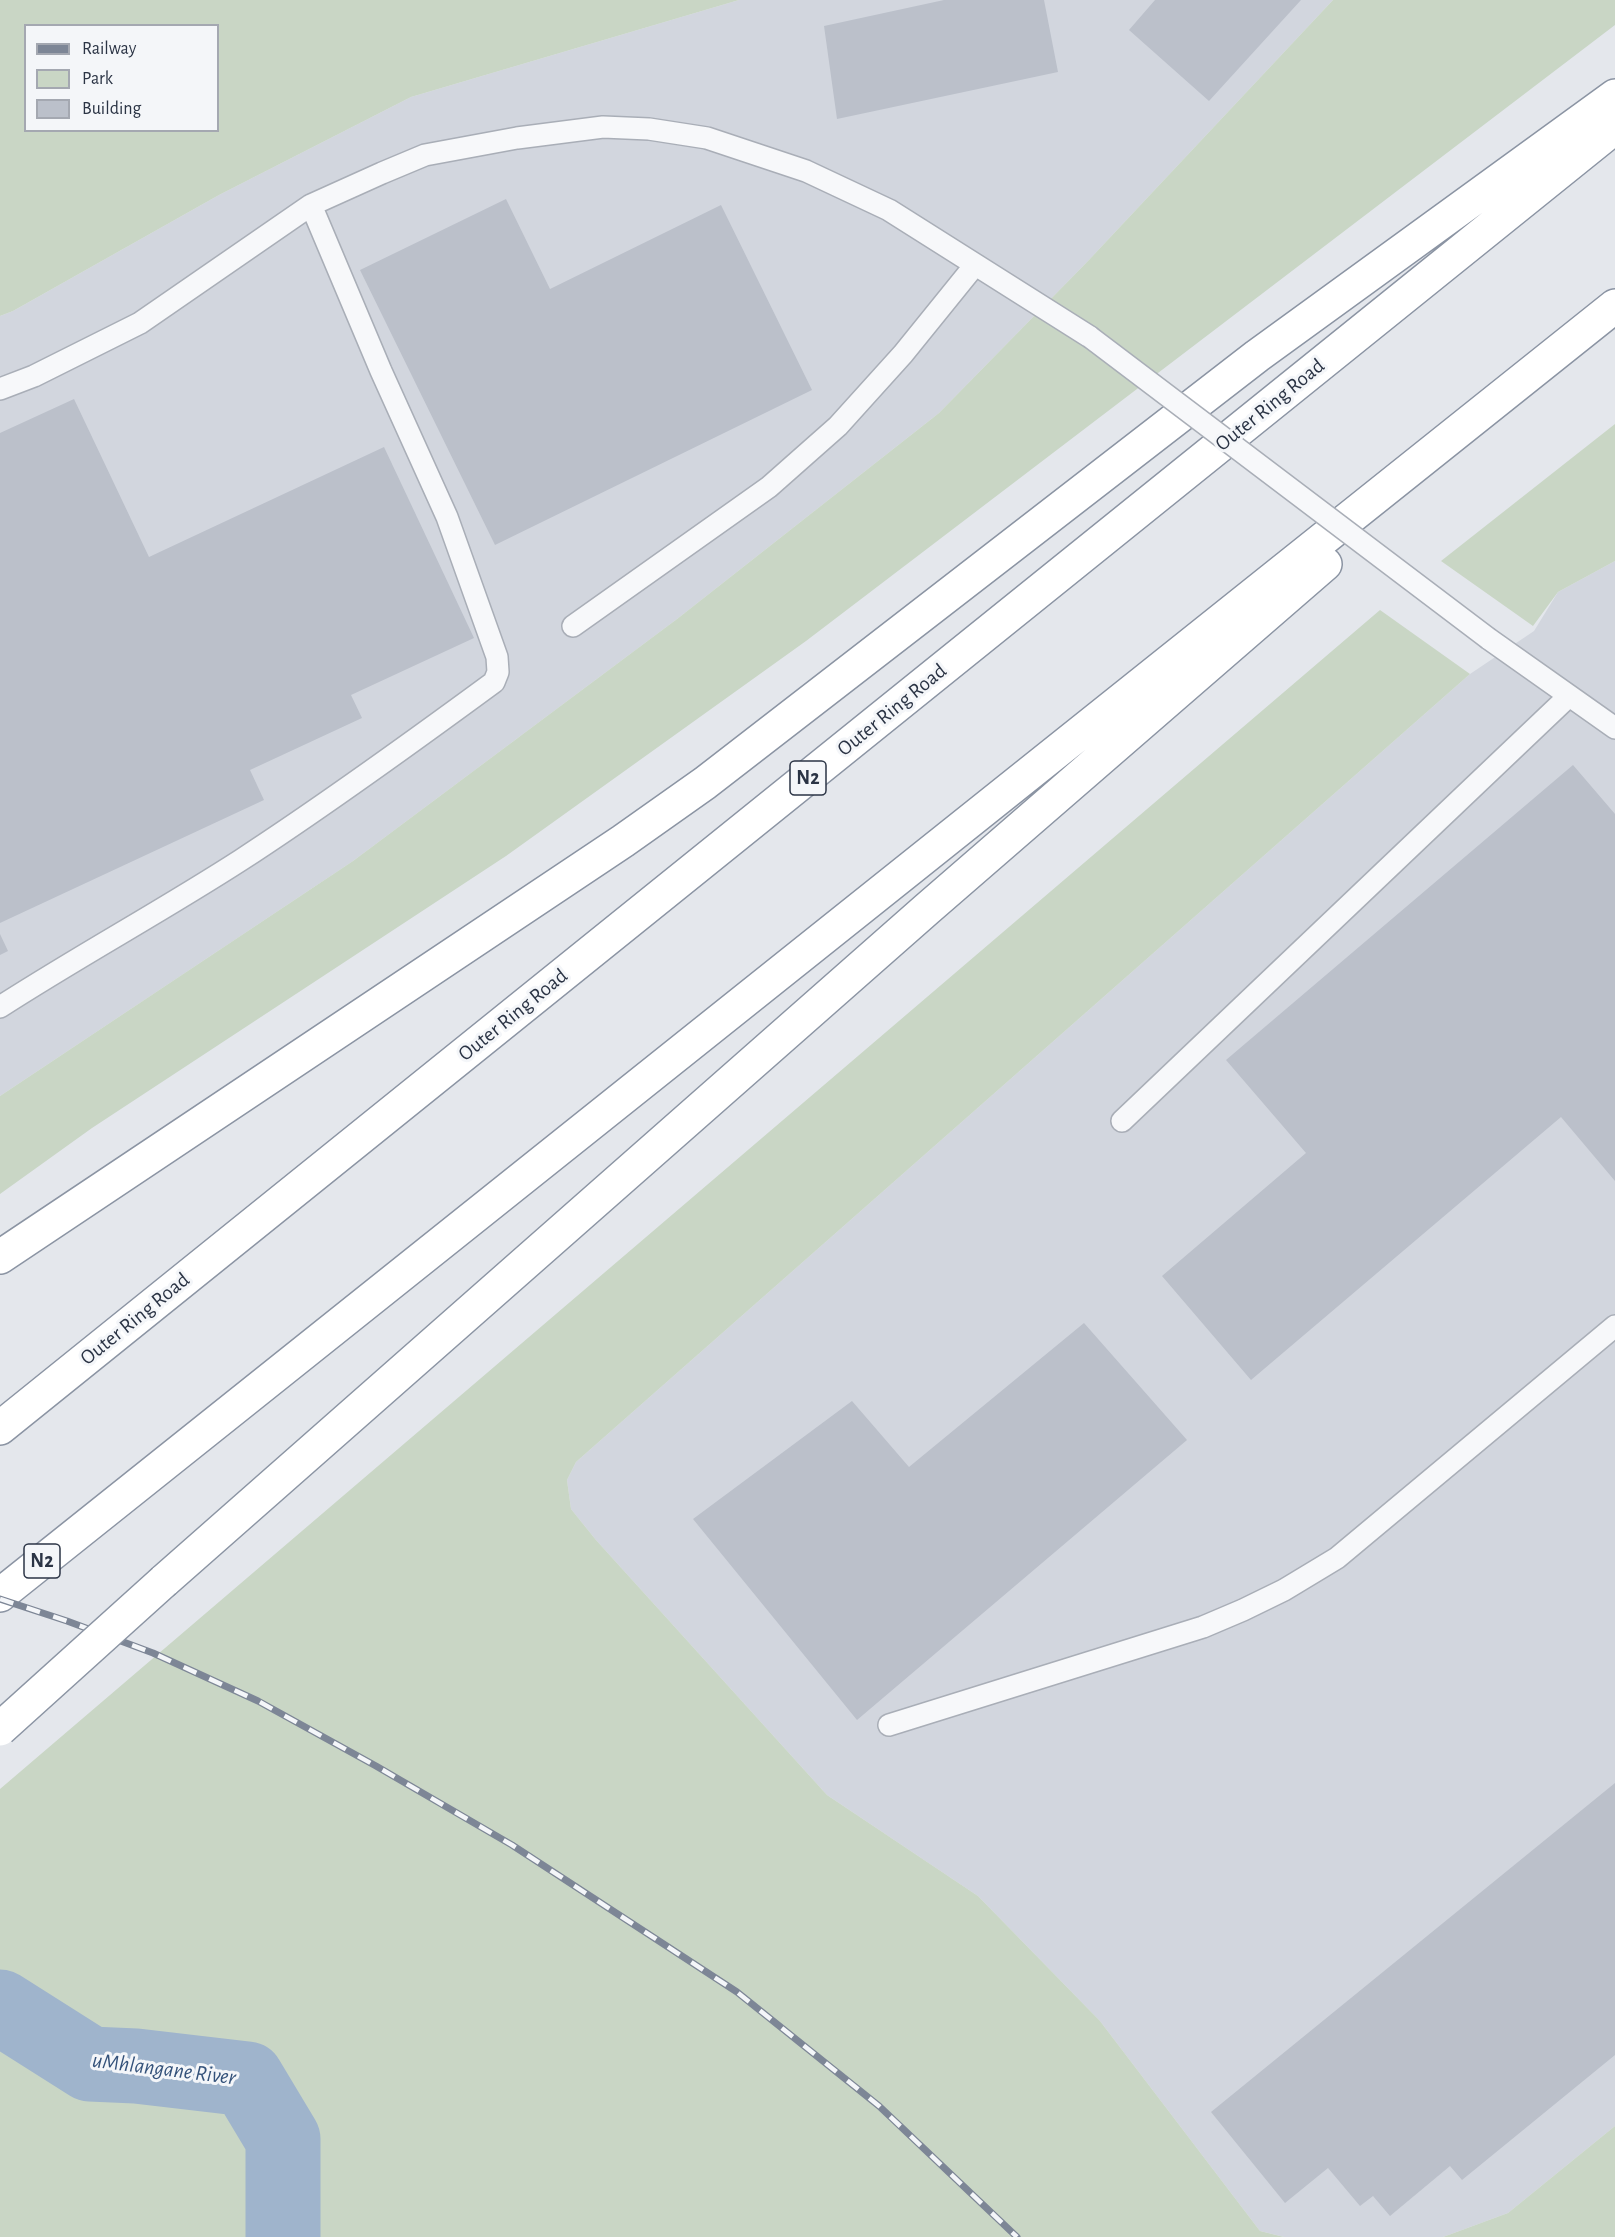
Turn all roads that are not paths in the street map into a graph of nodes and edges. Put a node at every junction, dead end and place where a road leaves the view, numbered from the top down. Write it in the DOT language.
graph roads {
  1 [pos="1615,96"];
  2 [pos="1615,127"];
  3 [pos="311,206"];
  4 [pos="975,265"];
  5 [pos="1615,306"];
  6 [pos="1615,324"];
  7 [pos="0,389"];
  8 [pos="573,626"];
  9 [pos="1569,696"];
  10 [pos="1615,728"];
  11 [pos="0,1007"];
  12 [pos="1122,1121"];
  13 [pos="0,1257"];
  14 [pos="1615,1326"];
  15 [pos="0,1428"];
  16 [pos="0,1595"];
  17 [pos="889,1725"];
  18 [pos="0,1729"];
  1 -- 13 [label="highway"];
  2 -- 15 [label="highway, Outer Ring Road / N2"];
  3 -- 4 [label="lane"];
  3 -- 7 [label="lane"];
  3 -- 11 [label="lane"];
  4 -- 8 [label="lane"];
  4 -- 9 [label="lane, bridge"];
  5 -- 16 [label="highway, N2"];
  6 -- 18 [label="highway, bridge"];
  9 -- 10 [label="lane"];
  9 -- 12 [label="lane"];
  14 -- 17 [label="lane"];
}
